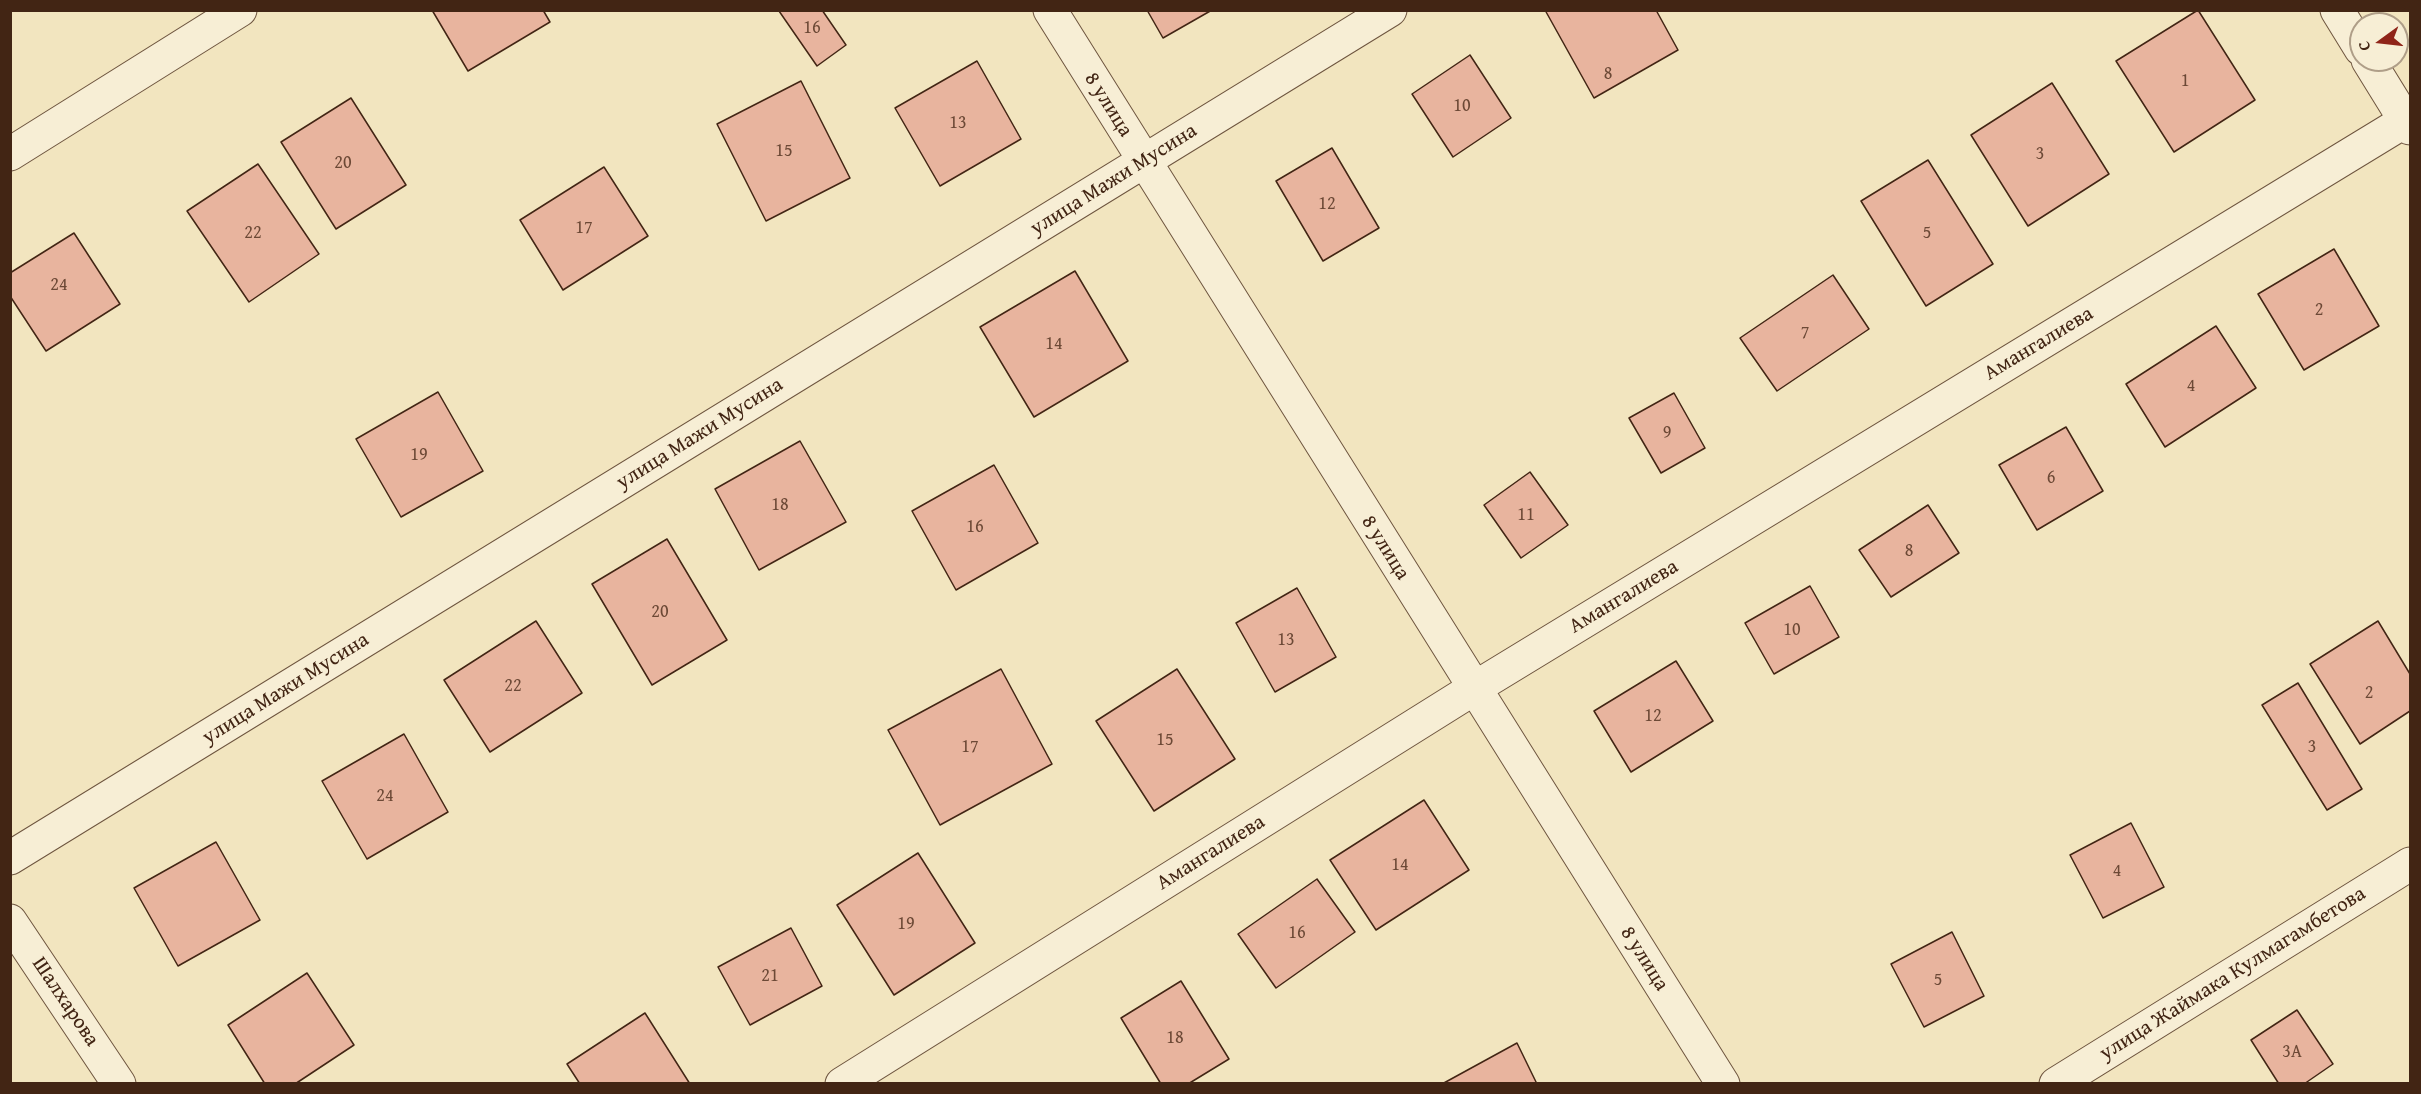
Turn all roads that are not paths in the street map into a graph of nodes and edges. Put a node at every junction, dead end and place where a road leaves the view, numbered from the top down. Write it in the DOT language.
graph roads {
  1 [pos="240,10"];
  2 [pos="1050,10"];
  3 [pos="1390,10"];
  4 [pos="2337,10"];
  5 [pos="2349,30"];
  6 [pos="2376,72"];
  7 [pos="2409,122"];
  8 [pos="10,154"];
  9 [pos="1143,162"];
  10 [pos="1473,689"];
  11 [pos="10,858"];
  12 [pos="2410,864"];
  13 [pos="10,921"];
  14 [pos="119,1083"];
  15 [pos="842,1083"];
  16 [pos="1723,1083"];
  17 [pos="2056,1083"];
  1 -- 8 [label="street"];
  2 -- 9 [label="street, 8 улица"];
  3 -- 9 [label="street, улица Мажи Мусина"];
  4 -- 5 [label="street"];
  6 -- 7 [label="street"];
  7 -- 10 [label="street, Амангалиева"];
  9 -- 10 [label="street, 8 улица"];
  9 -- 11 [label="street, улица Мажи Мусина"];
  10 -- 15 [label="street, Амангалиева"];
  10 -- 16 [label="street, 8 улица"];
  12 -- 17 [label="street, улица Жаймака Кулмагамбетова"];
  13 -- 14 [label="street, Шалхарова"];
}
